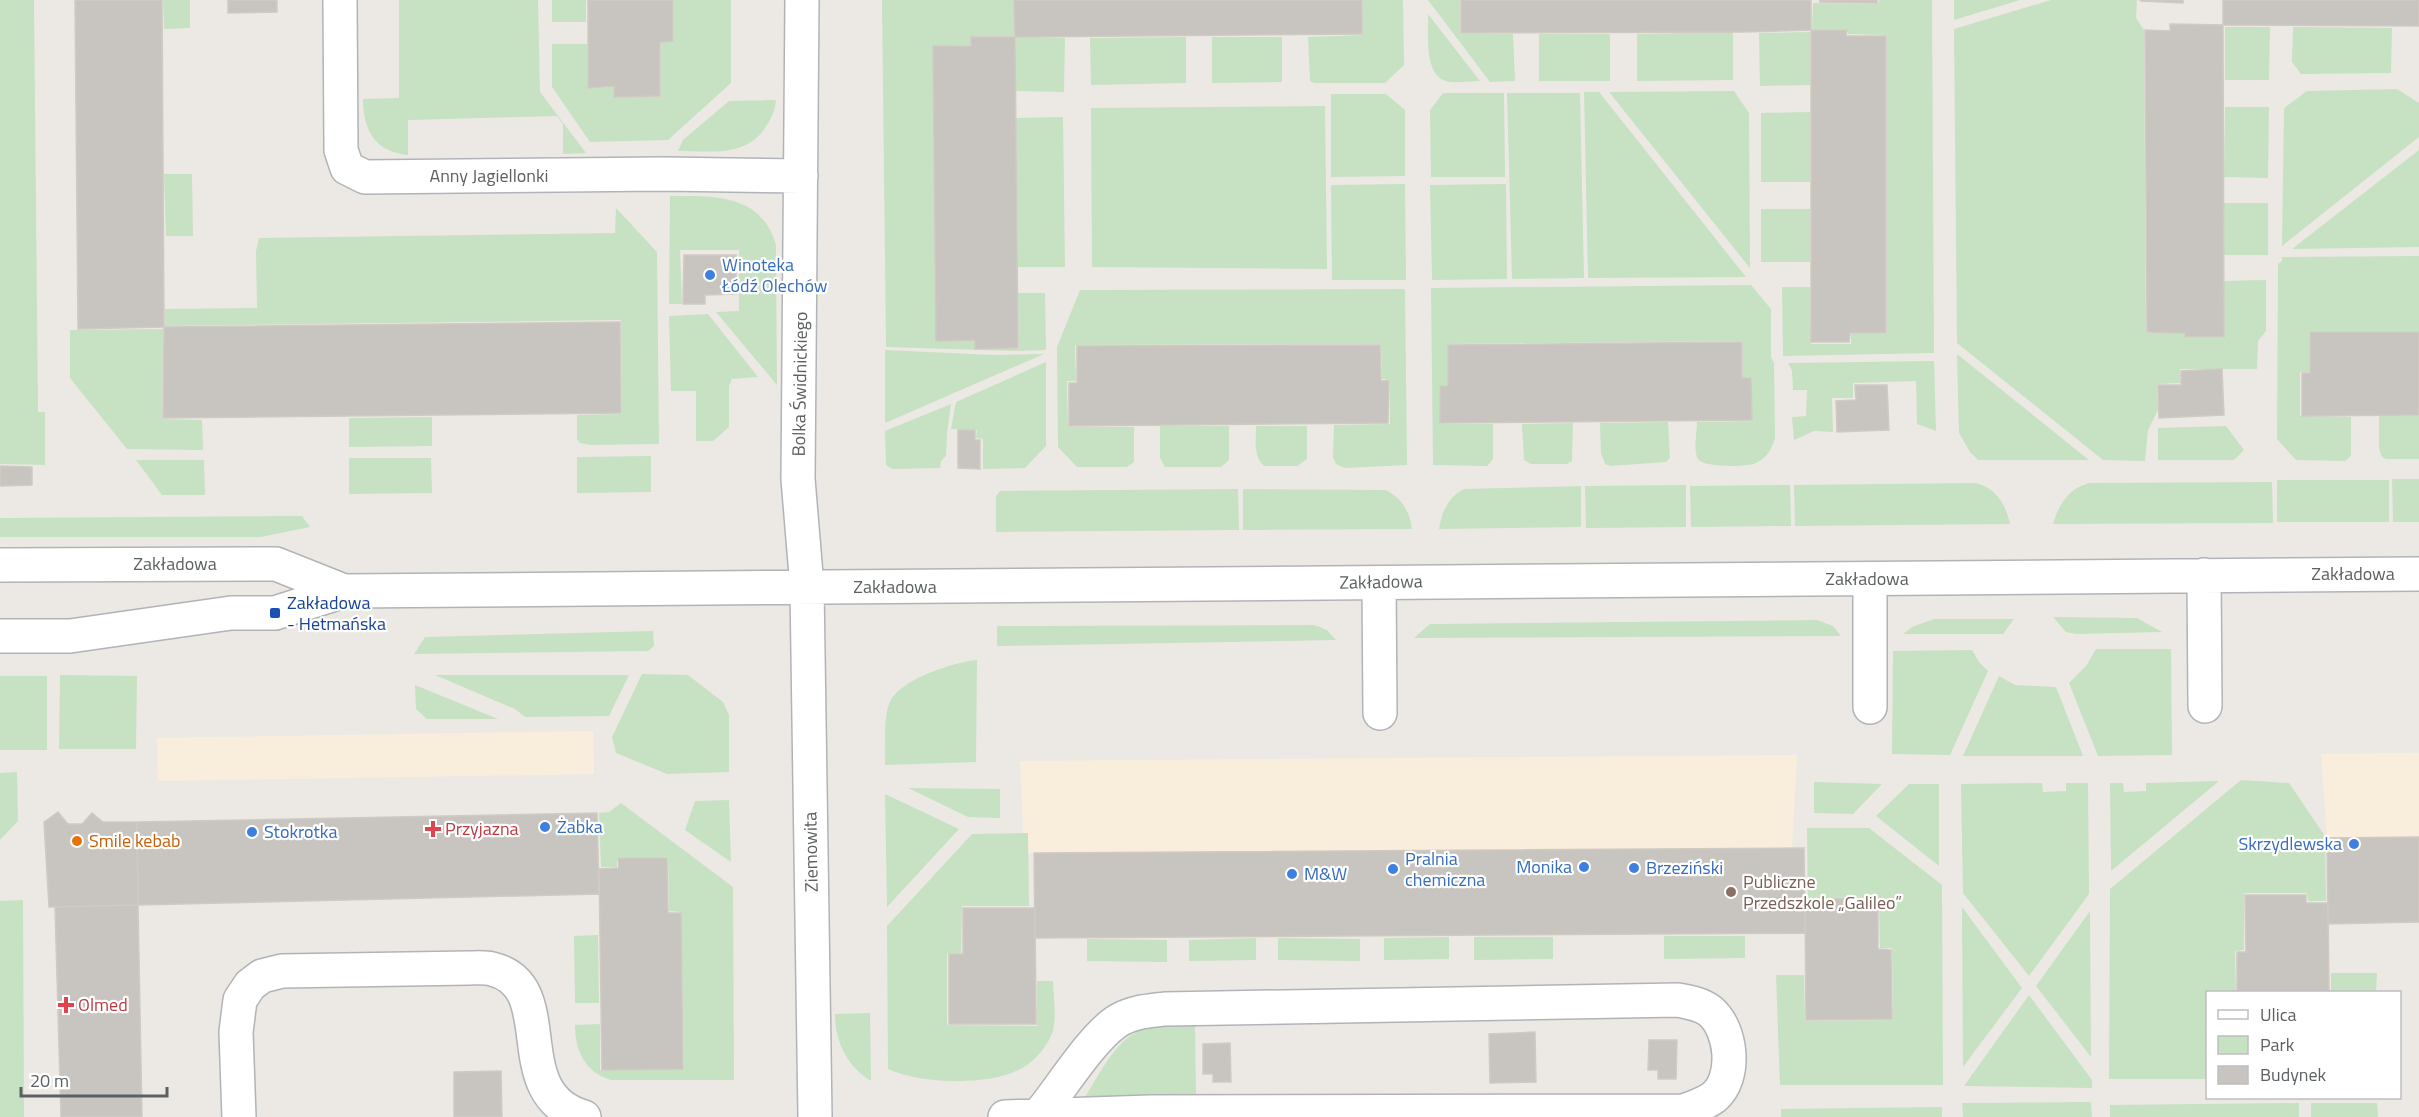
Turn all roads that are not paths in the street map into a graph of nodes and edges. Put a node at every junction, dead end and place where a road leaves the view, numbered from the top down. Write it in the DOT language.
graph roads {
  1 [pos="340,0"];
  2 [pos="802,0"];
  3 [pos="801,176"];
  4 [pos="0,565"];
  5 [pos="2419,574"];
  6 [pos="2205,575"];
  7 [pos="1870,579"];
  8 [pos="1379,583"];
  9 [pos="807,587"];
  10 [pos="344,591"];
  11 [pos="0,636"];
  12 [pos="2205,706"];
  13 [pos="1870,707"];
  14 [pos="1380,713"];
  15 [pos="1038,1116"];
  16 [pos="239,1117"];
  17 [pos="584,1117"];
  18 [pos="815,1117"];
  19 [pos="1005,1117"];
  1 -- 3 [label="street, Anny Jagiellonki"];
  2 -- 3 [label="street, Bolka Świdnickiego"];
  3 -- 9 [label="street, Bolka Świdnickiego"];
  4 -- 10 [label="street, Zakładowa"];
  5 -- 6 [label="street, Zakładowa"];
  6 -- 7 [label="street, Zakładowa"];
  6 -- 12 [label="street"];
  7 -- 8 [label="street, Zakładowa"];
  7 -- 13 [label="street"];
  8 -- 9 [label="street, Zakładowa"];
  8 -- 14 [label="street"];
  9 -- 10 [label="street, Zakładowa"];
  9 -- 18 [label="street, Ziemowita"];
  10 -- 11 [label="street, Zakładowa"];
  15 -- 15 [label="street"];
  15 -- 19 [label="street"];
  16 -- 17 [label="street"];
}
